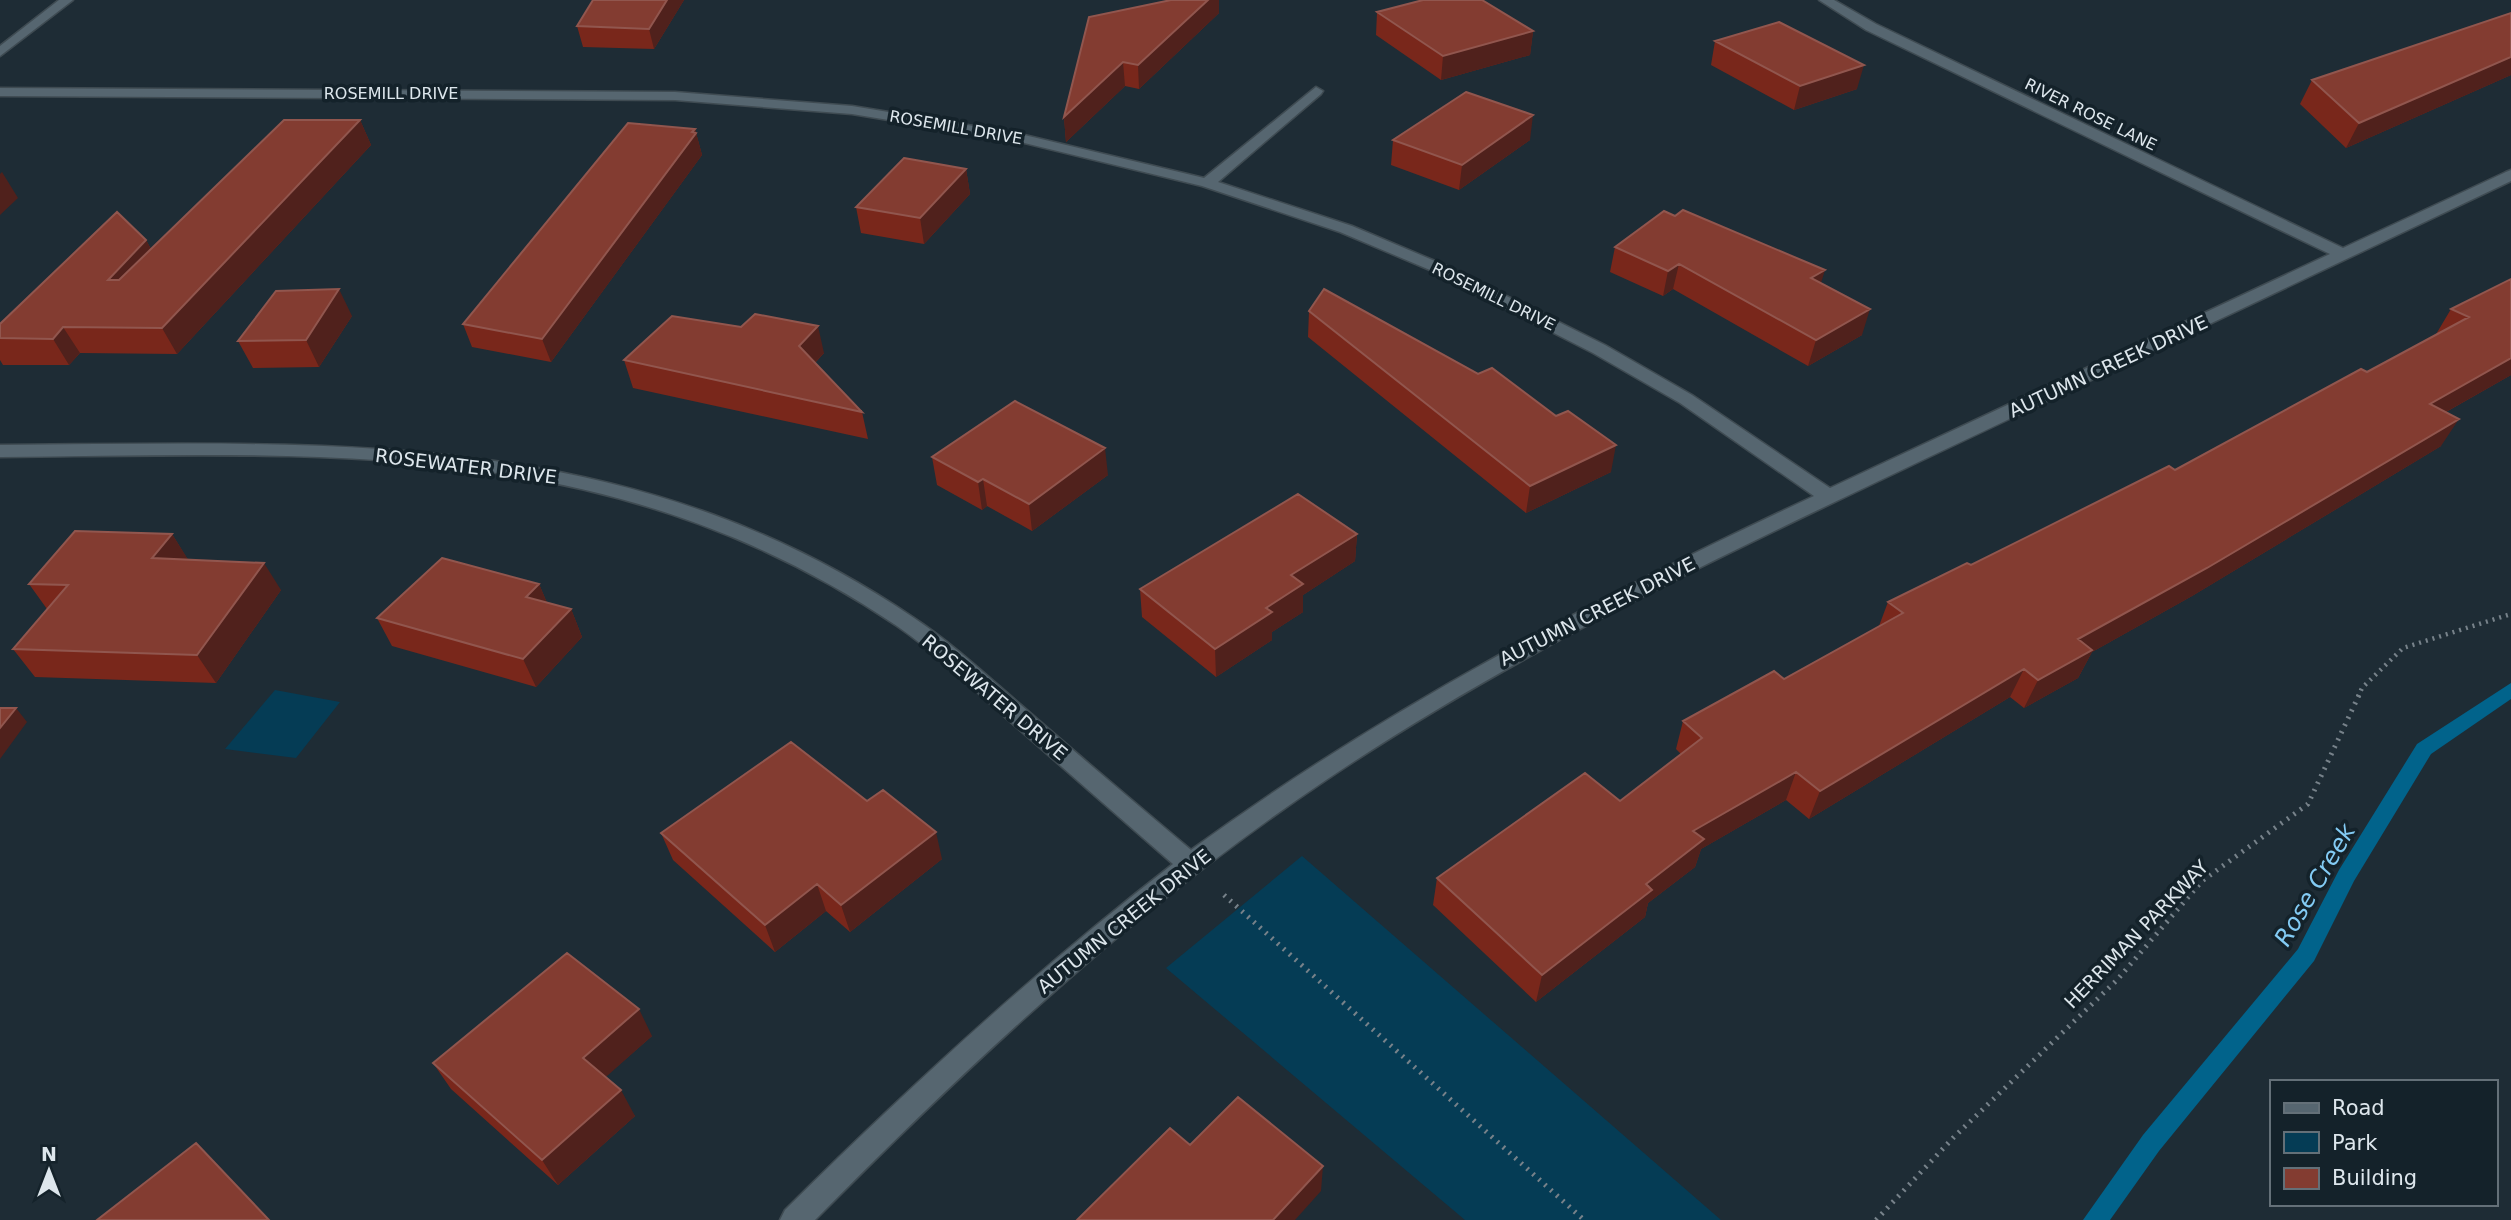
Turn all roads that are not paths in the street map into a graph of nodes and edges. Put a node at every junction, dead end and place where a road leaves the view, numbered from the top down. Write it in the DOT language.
graph roads {
  1 [pos="67,0"];
  2 [pos="1825,0"];
  3 [pos="0,52"];
  4 [pos="1316,90"];
  5 [pos="0,92"];
  6 [pos="2511,175"];
  7 [pos="1208,183"];
  8 [pos="2343,255"];
  9 [pos="0,451"];
  10 [pos="1829,497"];
  11 [pos="1190,864"];
  12 [pos="795,1220"];
  1 -- 3 [label="street"];
  2 -- 8 [label="street, RIVER ROSE LANE"];
  4 -- 7 [label="street"];
  5 -- 7 [label="street, ROSEMILL DRIVE"];
  6 -- 8 [label="street, AUTUMN CREEK DRIVE"];
  7 -- 10 [label="street, ROSEMILL DRIVE"];
  8 -- 10 [label="street, AUTUMN CREEK DRIVE"];
  9 -- 11 [label="street, ROSEWATER DRIVE"];
  10 -- 11 [label="street, AUTUMN CREEK DRIVE"];
  11 -- 12 [label="street, AUTUMN CREEK DRIVE"];
}
